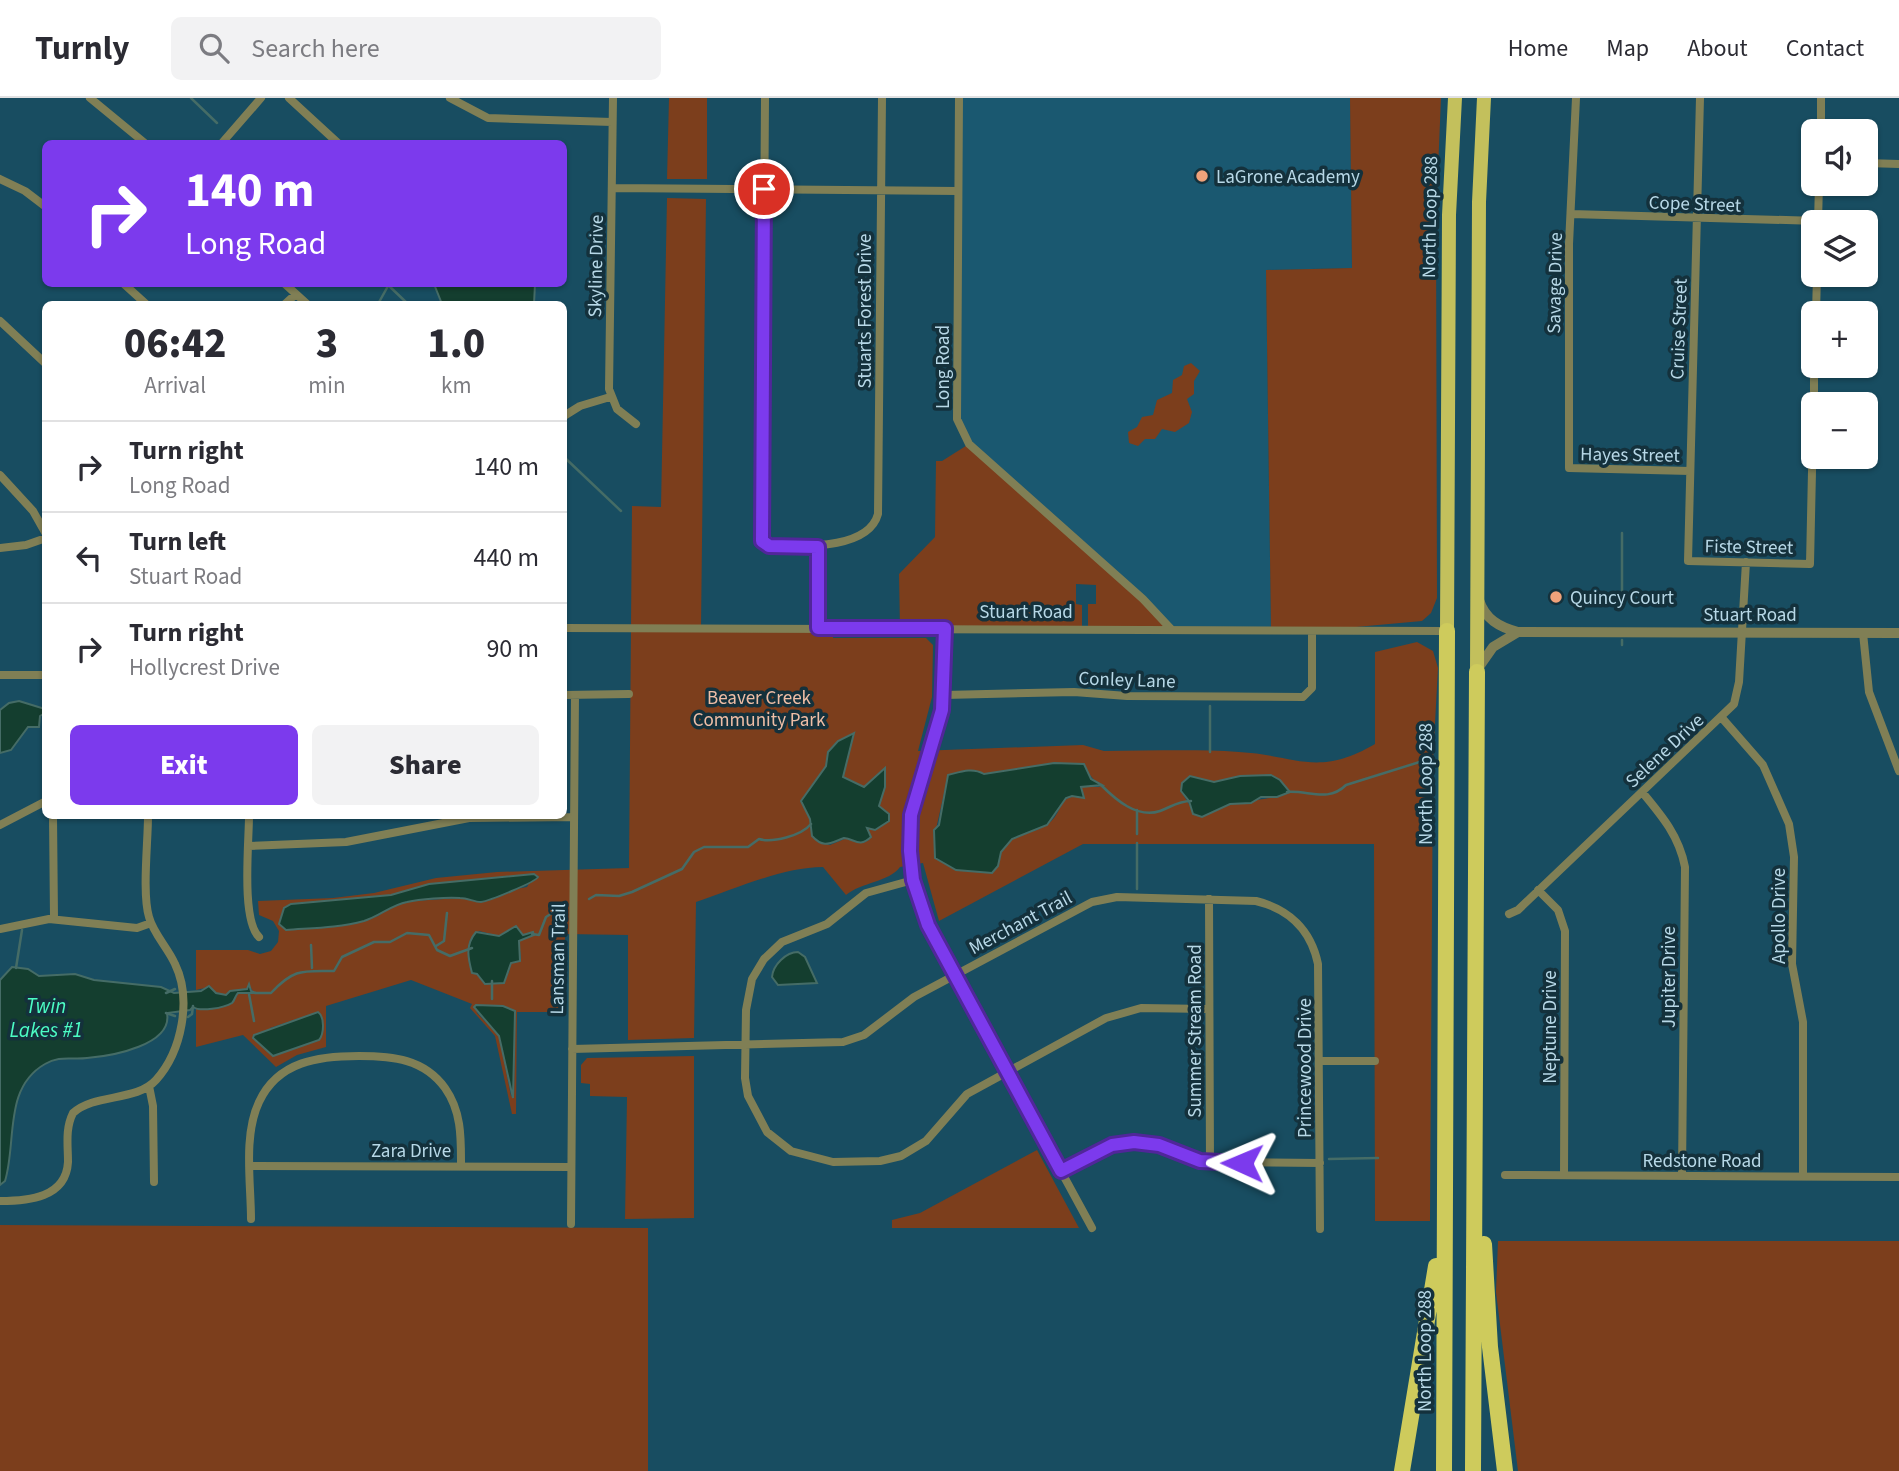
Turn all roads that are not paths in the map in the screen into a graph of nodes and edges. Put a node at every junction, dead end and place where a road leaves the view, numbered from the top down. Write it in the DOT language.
graph roads {
  1 [pos="90,98"];
  2 [pos="261,98"];
  3 [pos="289,98"];
  4 [pos="450,98"];
  5 [pos="613,98"];
  6 [pos="765,98"];
  7 [pos="882,98"];
  8 [pos="959,98"];
  9 [pos="1455,98"];
  10 [pos="1484,98"];
  11 [pos="1576,98"];
  12 [pos="1700,98"];
  13 [pos="1821,98"];
  14 [pos="1821,119"];
  15 [pos="612,122"];
  16 [pos="141,140"];
  17 [pos="224,140"];
  18 [pos="335,140"];
  19 [pos="1878,163"];
  20 [pos="1899,164"];
  21 [pos="0,179"];
  22 [pos="612,188"];
  23 [pos="764,189"];
  24 [pos="881,191"];
  25 [pos="958,191"];
  26 [pos="42,204"];
  27 [pos="1571,214"];
  28 [pos="1697,219"];
  29 [pos="1801,222"];
  30 [pos="127,287"];
  31 [pos="288,287"];
  32 [pos="296,294"];
  33 [pos="143,301"];
  34 [pos="288,301"];
  35 [pos="304,301"];
  36 [pos="0,321"];
  37 [pos="42,360"];
  38 [pos="610,397"];
  39 [pos="567,414"];
  40 [pos="636,424"];
  41 [pos="1569,468"];
  42 [pos="1812,469"];
  43 [pos="1690,471"];
  44 [pos="0,475"];
  45 [pos="42,529"];
  46 [pos="42,538"];
  47 [pos="818,547"];
  48 [pos="0,548"];
  49 [pos="1688,561"];
  50 [pos="1745,562"];
  51 [pos="1477,595"];
  52 [pos="567,628"];
  53 [pos="818,628"];
  54 [pos="945,628"];
  55 [pos="1171,629"];
  56 [pos="1312,631"];
  57 [pos="1447,631"];
  58 [pos="1742,631"];
  59 [pos="1518,632"];
  60 [pos="1863,632"];
  61 [pos="1899,633"];
  62 [pos="1477,672"];
  63 [pos="0,675"];
  64 [pos="42,675"];
  65 [pos="629,694"];
  66 [pos="567,695"];
  67 [pos="575,695"];
  68 [pos="944,695"];
  69 [pos="1722,718"];
  70 [pos="1899,771"];
  71 [pos="1642,792"];
  72 [pos="42,804"];
  73 [pos="567,817"];
  74 [pos="574,817"];
  75 [pos="52,819"];
  76 [pos="148,819"];
  77 [pos="249,819"];
  78 [pos="464,819"];
  79 [pos="0,825"];
  80 [pos="249,846"];
  81 [pos="913,880"];
  82 [pos="1538,890"];
  83 [pos="1209,899"];
  84 [pos="1509,914"];
  85 [pos="1290,916"];
  86 [pos="54,918"];
  87 [pos="151,923"];
  88 [pos="0,929"];
  89 [pos="258,937"];
  90 [pos="954,975"];
  91 [pos="1209,1009"];
  92 [pos="746,1045"];
  93 [pos="572,1049"];
  94 [pos="1475,1051"];
  95 [pos="1320,1061"];
  96 [pos="1376,1061"];
  97 [pos="1007,1072"];
  98 [pos="149,1086"];
  99 [pos="1445,1156"];
  100 [pos="1210,1163"];
  101 [pos="1320,1163"];
  102 [pos="251,1166"];
  103 [pos="461,1166"];
  104 [pos="571,1167"];
  105 [pos="1061,1171"];
  106 [pos="1504,1175"];
  107 [pos="1564,1175"];
  108 [pos="1682,1175"];
  109 [pos="1803,1176"];
  110 [pos="1899,1177"];
  111 [pos="154,1182"];
  112 [pos="0,1201"];
  113 [pos="251,1219"];
  114 [pos="571,1224"];
  115 [pos="1092,1228"];
  116 [pos="1320,1229"];
  117 [pos="1402,1471"];
  118 [pos="1444,1471"];
  119 [pos="1473,1471"];
  120 [pos="1505,1471"];
  1 -- 16 [label="street"];
  2 -- 17 [label="street"];
  3 -- 18 [label="street"];
  4 -- 15 [label="street"];
  5 -- 15 [label="street, Skyline Drive"];
  6 -- 23 [label="street"];
  7 -- 24 [label="street, Stuarts Forest Drive"];
  8 -- 25 [label="street, Long Road"];
  9 -- 57 [label="highway, North Loop 288"];
  10 -- 51 [label="highway"];
  11 -- 27 [label="street, Savage Drive"];
  12 -- 28 [label="street, Cruise Street"];
  13 -- 14 [label="street"];
  15 -- 22 [label="street, Skyline Drive"];
  19 -- 20 [label="street"];
  21 -- 26 [label="street"];
  22 -- 23 [label="street"];
  22 -- 38 [label="street, Skyline Drive"];
  23 -- 24 [label="street"];
  23 -- 47 [label="street"];
  24 -- 25 [label="street"];
  24 -- 47 [label="street, Stuarts Forest Drive"];
  25 -- 55 [label="street, Long Road"];
  27 -- 28 [label="street, Cope Street"];
  27 -- 41 [label="street, Savage Drive"];
  28 -- 29 [label="street, Cope Street"];
  28 -- 43 [label="street, Cruise Street"];
  30 -- 33 [label="street"];
  31 -- 32 [label="street"];
  32 -- 34 [label="street"];
  32 -- 35 [label="street"];
  36 -- 37 [label="street"];
  38 -- 39 [label="street"];
  38 -- 40 [label="street"];
  41 -- 43 [label="street, Hayes Street"];
  42 -- 50 [label="street, Fiste Street"];
  43 -- 49 [label="street, Cruise Street"];
  44 -- 45 [label="street"];
  46 -- 48 [label="street"];
  47 -- 53 [label="street"];
  49 -- 50 [label="street, Fiste Street"];
  50 -- 58 [label="street, Selene Drive"];
  51 -- 59 [label="street, Stuart Road"];
  51 -- 62 [label="highway"];
  52 -- 53 [label="street, Stuart Road"];
  53 -- 54 [label="street, Stuart Road"];
  54 -- 55 [label="street, Stuart Road"];
  54 -- 68 [label="street"];
  55 -- 56 [label="street, Stuart Road"];
  56 -- 57 [label="street, Stuart Road"];
  56 -- 68 [label="street, Conley Lane"];
  57 -- 99 [label="highway, North Loop 288"];
  58 -- 59 [label="street, Stuart Road"];
  58 -- 60 [label="street, Stuart Road"];
  58 -- 69 [label="street, Selene Drive"];
  59 -- 62 [label="street"];
  60 -- 61 [label="street, Stuart Road"];
  60 -- 70 [label="street"];
  62 -- 94 [label="highway"];
  63 -- 64 [label="street"];
  65 -- 67 [label="street"];
  66 -- 67 [label="street"];
  67 -- 74 [label="street, Lansman Trail"];
  68 -- 81 [label="street"];
  69 -- 71 [label="street, Selene Drive"];
  69 -- 109 [label="street, Apollo Drive"];
  71 -- 82 [label="street, Selene Drive"];
  71 -- 108 [label="street, Jupiter Drive"];
  72 -- 79 [label="street"];
  73 -- 74 [label="street"];
  74 -- 93 [label="street, Lansman Trail"];
  75 -- 86 [label="street"];
  76 -- 87 [label="street"];
  77 -- 80 [label="street"];
  78 -- 80 [label="street"];
  80 -- 89 [label="street"];
  81 -- 90 [label="street"];
  81 -- 92 [label="street"];
  82 -- 84 [label="street, Selene Drive"];
  82 -- 107 [label="street, Neptune Drive"];
  83 -- 85 [label="street, Merchant Trail"];
  83 -- 90 [label="street, Merchant Trail"];
  83 -- 91 [label="street, Summer Stream Road"];
  85 -- 95 [label="street, Princewood Drive"];
  86 -- 87 [label="street"];
  86 -- 88 [label="street"];
  87 -- 98 [label="street"];
  90 -- 92 [label="street, Merchant Trail"];
  90 -- 97 [label="street"];
  91 -- 97 [label="street"];
  91 -- 100 [label="street, Summer Stream Road"];
  92 -- 93 [label="street, Merchant Trail"];
  92 -- 97 [label="street"];
  93 -- 104 [label="street, Lansman Trail"];
  94 -- 119 [label="highway"];
  94 -- 120 [label="highway"];
  95 -- 96 [label="street"];
  95 -- 101 [label="street, Princewood Drive"];
  97 -- 105 [label="street"];
  98 -- 111 [label="street"];
  98 -- 112 [label="street"];
  99 -- 117 [label="highway"];
  99 -- 118 [label="highway, North Loop 288"];
  100 -- 101 [label="street"];
  100 -- 105 [label="street"];
  101 -- 116 [label="street, Princewood Drive"];
  102 -- 103 [label="street, Zara Drive"];
  102 -- 103 [label="street"];
  102 -- 113 [label="street"];
  103 -- 104 [label="street, Zara Drive"];
  104 -- 114 [label="street, Lansman Trail"];
  105 -- 115 [label="street"];
  106 -- 107 [label="street, Redstone Road"];
  107 -- 108 [label="street, Redstone Road"];
  108 -- 109 [label="street, Redstone Road"];
  109 -- 110 [label="street, Redstone Road"];
}
